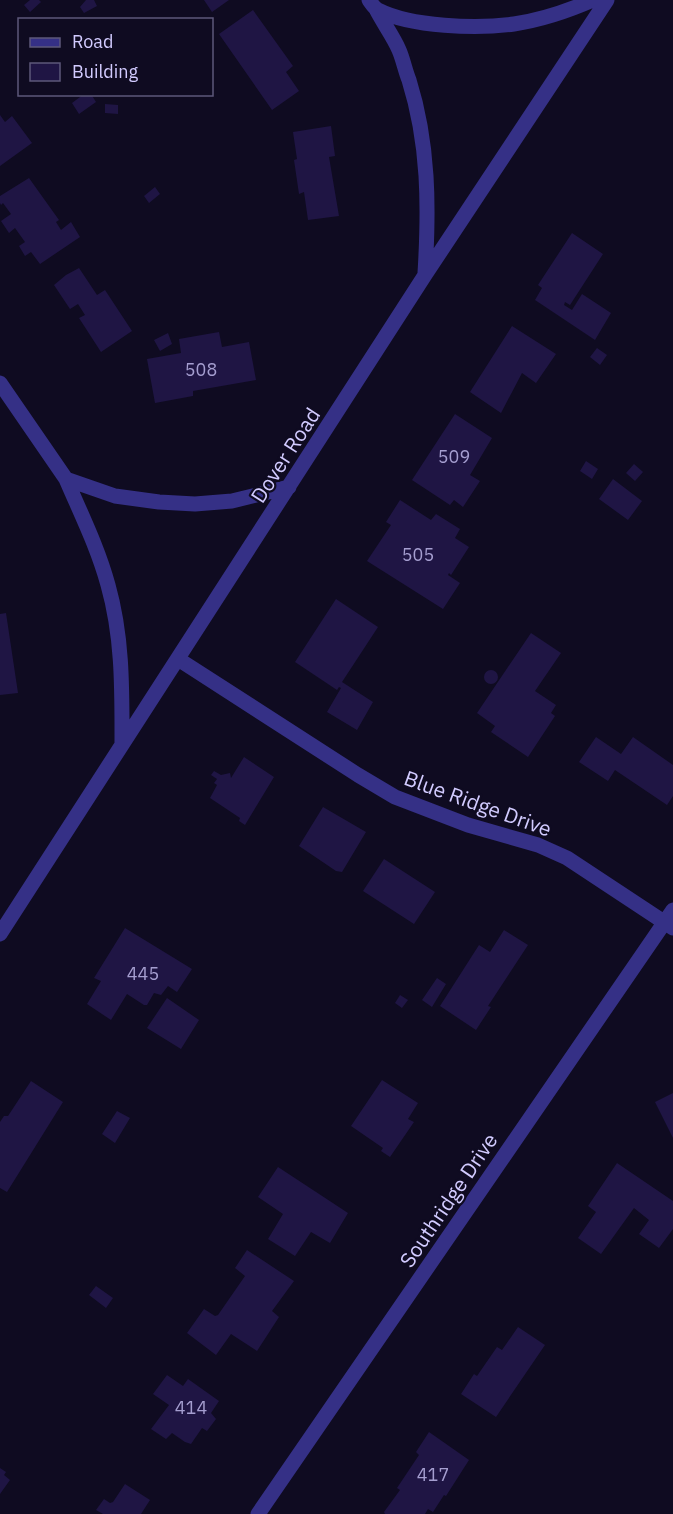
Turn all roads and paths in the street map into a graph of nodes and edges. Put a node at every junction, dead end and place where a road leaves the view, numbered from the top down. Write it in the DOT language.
graph roads {
  1 [pos="593,0"];
  2 [pos="607,0"];
  3 [pos="372,5"];
  4 [pos="425,274"];
  5 [pos="0,383"];
  6 [pos="66,479"];
  7 [pos="289,487"];
  8 [pos="178,659"];
  9 [pos="122,745"];
  10 [pos="670,920"];
  11 [pos="0,934"];
  12 [pos="258,1514"];
  1 -- 3 [label="street"];
  2 -- 4 [label="street, Dover Road"];
  3 -- 4 [label="street"];
  4 -- 7 [label="street, Dover Road"];
  5 -- 6 [label="street"];
  6 -- 7 [label="street"];
  6 -- 9 [label="street"];
  7 -- 8 [label="street, Dover Road"];
  8 -- 9 [label="street, Dover Road"];
  8 -- 10 [label="street, Blue Ridge Drive"];
  9 -- 11 [label="street, Dover Road"];
  10 -- 12 [label="street, Southridge Drive"];
}
